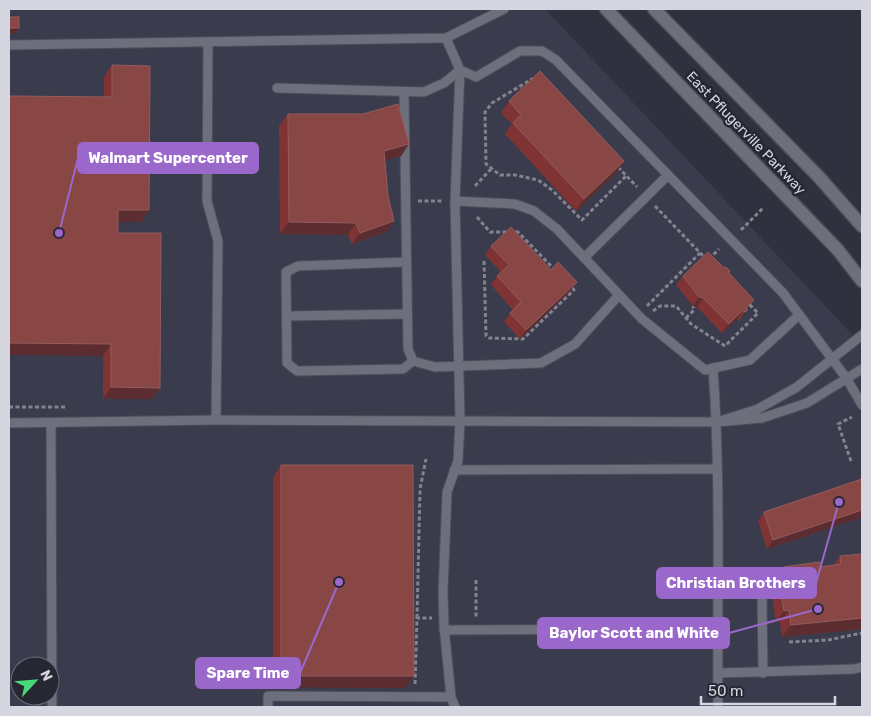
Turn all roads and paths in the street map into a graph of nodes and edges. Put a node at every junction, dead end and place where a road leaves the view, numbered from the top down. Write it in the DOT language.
graph roads {
  1 [pos="504,9"];
  2 [pos="606,9"];
  3 [pos="654,9"];
  4 [pos="496,12"];
  5 [pos="446,38"];
  6 [pos="208,42"];
  7 [pos="9,45"];
  8 [pos="460,70"];
  9 [pos="538,86"];
  10 [pos="277,88"];
  11 [pos="404,92"];
  12 [pos="613,162"];
  13 [pos="492,168"];
  14 [pos="668,175"];
  15 [pos="626,176"];
  16 [pos="475,186"];
  17 [pos="637,187"];
  18 [pos="416,201"];
  19 [pos="445,201"];
  20 [pos="455,201"];
  21 [pos="656,206"];
  22 [pos="764,208"];
  23 [pos="477,217"];
  24 [pos="862,226"];
  25 [pos="741,230"];
  26 [pos="719,249"];
  27 [pos="700,252"];
  28 [pos="584,258"];
  29 [pos="707,260"];
  30 [pos="484,261"];
  31 [pos="406,262"];
  32 [pos="713,267"];
  33 [pos="555,271"];
  34 [pos="862,281"];
  35 [pos="568,284"];
  36 [pos="618,295"];
  37 [pos="745,300"];
  38 [pos="693,306"];
  39 [pos="407,314"];
  40 [pos="799,315"];
  41 [pos="286,316"];
  42 [pos="686,318"];
  43 [pos="862,335"];
  44 [pos="832,360"];
  45 [pos="413,361"];
  46 [pos="459,364"];
  47 [pos="713,368"];
  48 [pos="862,369"];
  49 [pos="846,380"];
  50 [pos="862,406"];
  51 [pos="852,418"];
  52 [pos="216,420"];
  53 [pos="460,421"];
  54 [pos="717,422"];
  55 [pos="9,423"];
  56 [pos="50,423"];
  57 [pos="426,459"];
  58 [pos="851,461"];
  59 [pos="717,469"];
  60 [pos="454,470"];
  61 [pos="476,580"];
  62 [pos="762,594"];
  63 [pos="417,618"];
  64 [pos="436,618"];
  65 [pos="476,620"];
  66 [pos="717,629"];
  67 [pos="444,630"];
  68 [pos="862,633"];
  69 [pos="788,642"];
  70 [pos="862,667"];
  71 [pos="763,673"];
  72 [pos="718,674"];
  73 [pos="415,696"];
  74 [pos="451,697"];
  75 [pos="52,707"];
  76 [pos="268,707"];
  77 [pos="455,707"];
  78 [pos="718,707"];
  1 -- 4 [label="lane"];
  2 -- 34 [label="main road, East Pflugerville Parkway"];
  3 -- 24 [label="main road, East Pflugerville Parkway"];
  4 -- 5 [label="lane"];
  5 -- 6 [label="lane"];
  5 -- 8 [label="lane"];
  6 -- 7 [label="lane"];
  6 -- 52 [label="lane"];
  8 -- 11 [label="lane"];
  8 -- 14 [label="lane"];
  8 -- 20 [label="lane"];
  9 -- 13 [label="path"];
  10 -- 11 [label="lane"];
  11 -- 31 [label="lane"];
  12 -- 15 [label="path"];
  13 -- 15 [label="path"];
  13 -- 16 [label="path"];
  14 -- 28 [label="lane"];
  14 -- 40 [label="lane"];
  15 -- 17 [label="path"];
  18 -- 19 [label="path"];
  20 -- 28 [label="lane"];
  20 -- 46 [label="lane"];
  21 -- 27 [label="path"];
  22 -- 25 [label="path"];
  23 -- 33 [label="path"];
  26 -- 29 [label="path"];
  27 -- 29 [label="path"];
  27 -- 42 [label="path"];
  28 -- 36 [label="lane"];
  29 -- 32 [label="path"];
  30 -- 35 [label="path"];
  31 -- 39 [label="lane"];
  31 -- 41 [label="lane"];
  36 -- 46 [label="lane"];
  36 -- 47 [label="lane"];
  37 -- 42 [label="path"];
  38 -- 42 [label="path"];
  39 -- 41 [label="lane"];
  39 -- 45 [label="lane"];
  40 -- 44 [label="lane"];
  40 -- 47 [label="lane"];
  41 -- 45 [label="lane"];
  43 -- 44 [label="lane"];
  44 -- 49 [label="lane"];
  44 -- 54 [label="lane"];
  45 -- 46 [label="lane"];
  46 -- 53 [label="lane"];
  47 -- 54 [label="lane"];
  48 -- 49 [label="lane"];
  49 -- 50 [label="lane"];
  49 -- 54 [label="lane"];
  51 -- 58 [label="path"];
  52 -- 53 [label="lane"];
  52 -- 56 [label="lane"];
  53 -- 54 [label="lane"];
  53 -- 60 [label="lane"];
  54 -- 59 [label="lane"];
  55 -- 56 [label="lane"];
  56 -- 75 [label="lane"];
  57 -- 63 [label="path"];
  59 -- 60 [label="lane"];
  59 -- 66 [label="lane"];
  60 -- 67 [label="lane"];
  61 -- 65 [label="path"];
  62 -- 71 [label="lane"];
  63 -- 64 [label="path"];
  63 -- 73 [label="path"];
  66 -- 67 [label="lane"];
  66 -- 72 [label="lane"];
  67 -- 74 [label="lane"];
  68 -- 69 [label="path"];
  70 -- 71 [label="lane"];
  71 -- 72 [label="lane"];
  72 -- 78 [label="lane"];
  73 -- 74 [label="lane"];
  73 -- 76 [label="lane"];
  74 -- 77 [label="lane"];
}
